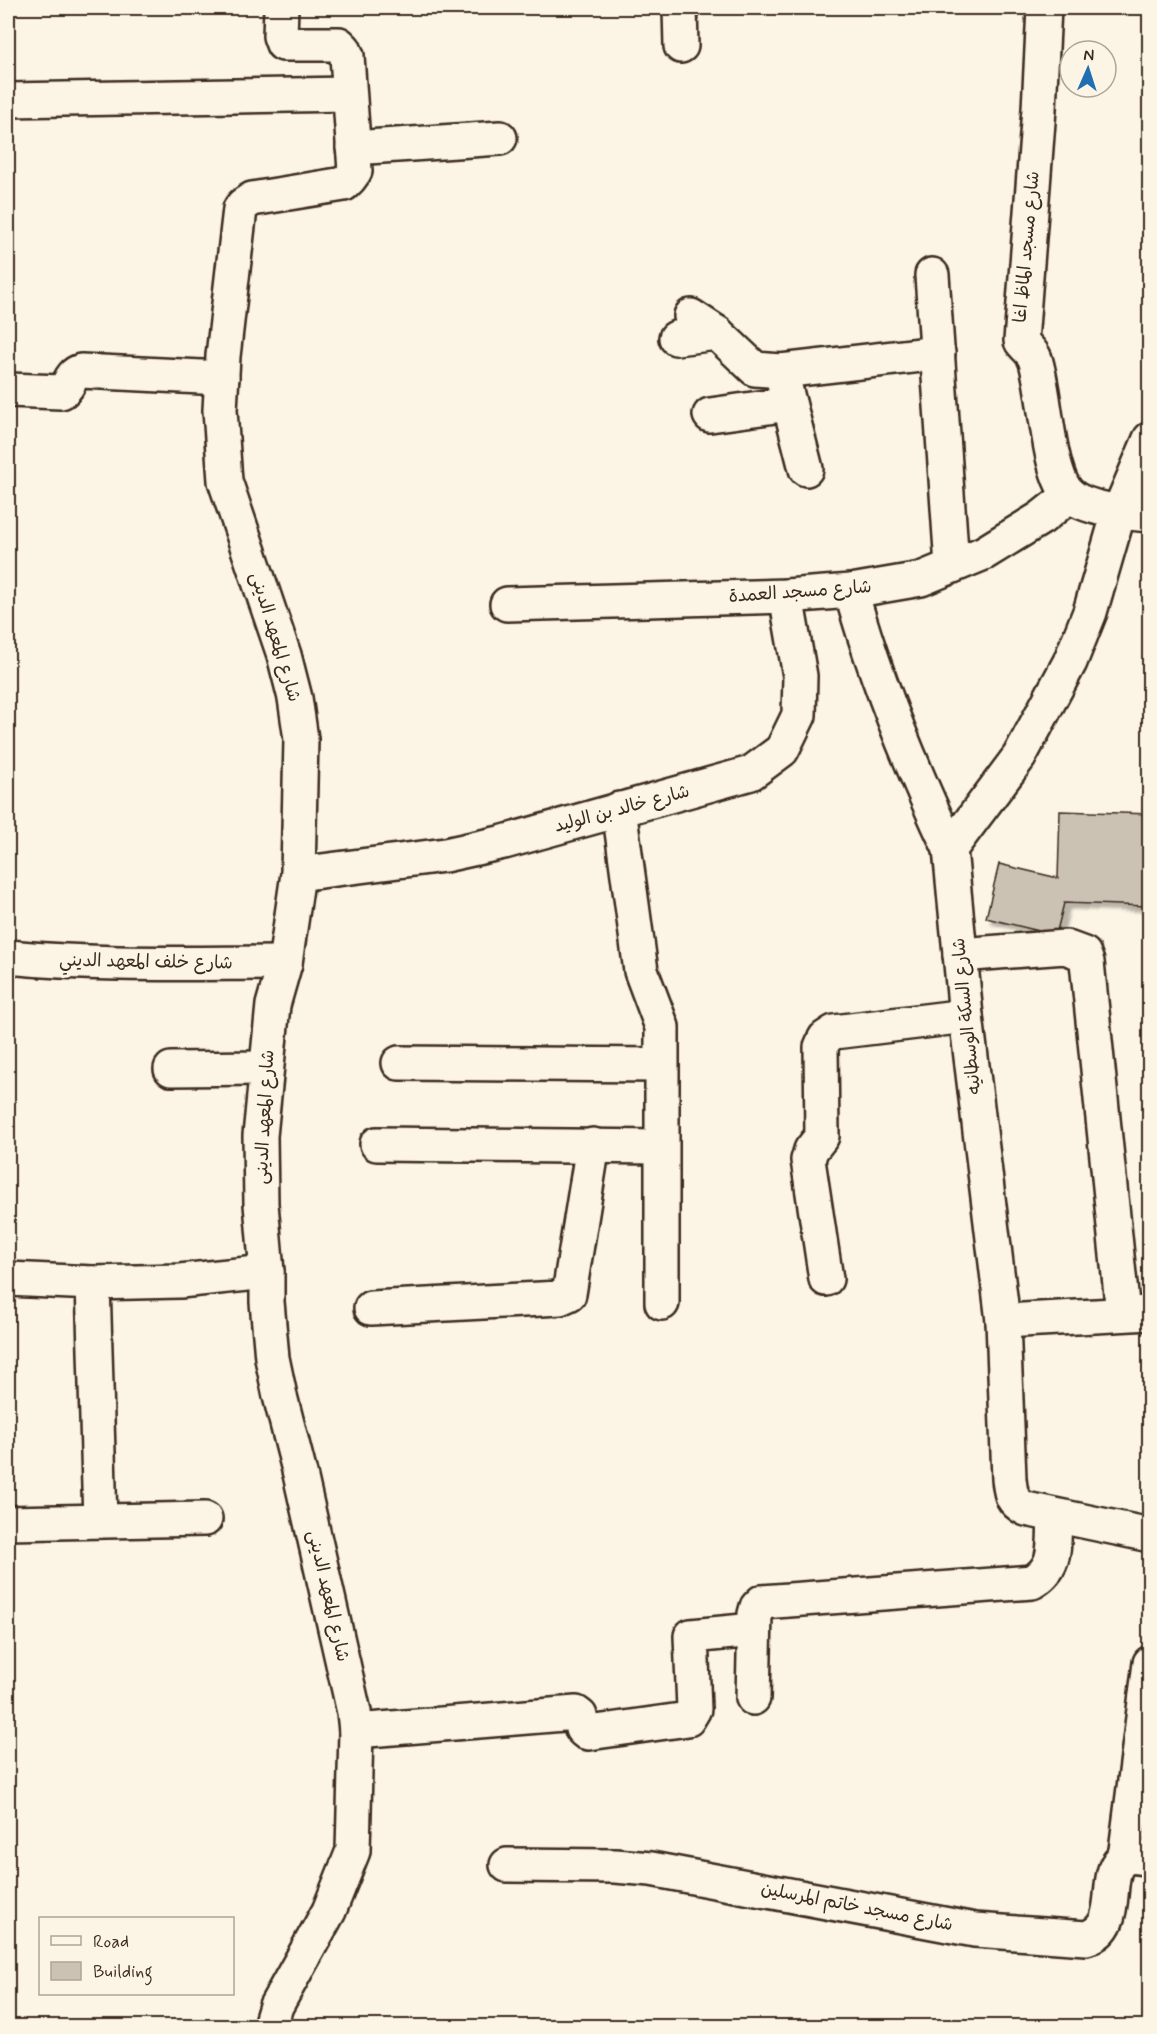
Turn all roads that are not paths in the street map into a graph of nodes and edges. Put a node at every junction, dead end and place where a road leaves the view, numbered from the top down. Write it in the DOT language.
graph roads {
  1 [pos="281,8"];
  2 [pos="680,8"];
  3 [pos="1044,8"];
  4 [pos="681,46"];
  5 [pos="349,94"];
  6 [pos="8,100"];
  7 [pos="500,138"];
  8 [pos="353,148"];
  9 [pos="932,275"];
  10 [pos="695,329"];
  11 [pos="938,353"];
  12 [pos="781,371"];
  13 [pos="222,378"];
  14 [pos="8,390"];
  15 [pos="789,404"];
  16 [pos="710,415"];
  17 [pos="1149,438"];
  18 [pos="806,469"];
  19 [pos="1070,495"];
  20 [pos="1134,514"];
  21 [pos="952,566"];
  22 [pos="851,591"];
  23 [pos="786,596"];
  24 [pos="507,604"];
  25 [pos="619,809"];
  26 [pos="950,849"];
  27 [pos="298,874"];
  28 [pos="960,955"];
  29 [pos="8,957"];
  30 [pos="285,963"];
  31 [pos="966,1016"];
  32 [pos="399,1063"];
  33 [pos="662,1065"];
  34 [pos="265,1068"];
  35 [pos="171,1069"];
  36 [pos="377,1144"];
  37 [pos="593,1145"];
  38 [pos="662,1147"];
  39 [pos="267,1272"];
  40 [pos="826,1278"];
  41 [pos="8,1279"];
  42 [pos="93,1283"];
  43 [pos="662,1303"];
  44 [pos="371,1308"];
  45 [pos="1136,1313"];
  46 [pos="1003,1321"];
  47 [pos="1055,1516"];
  48 [pos="205,1519"];
  49 [pos="100,1521"];
  50 [pos="8,1523"];
  51 [pos="1149,1535"];
  52 [pos="754,1630"];
  53 [pos="1149,1663"];
  54 [pos="753,1698"];
  55 [pos="356,1731"];
  56 [pos="1137,1858"];
  57 [pos="507,1865"];
  58 [pos="270,2026"];
  1 -- 5 [label="street"];
  2 -- 4 [label="street"];
  3 -- 19 [label="street, شارع مسجد الماظ اغا"];
  5 -- 6 [label="street"];
  5 -- 8 [label="street"];
  7 -- 8 [label="street"];
  8 -- 13 [label="street, شارع المعهد الدينى"];
  9 -- 11 [label="street"];
  10 -- 12 [label="street"];
  11 -- 12 [label="street"];
  11 -- 21 [label="street"];
  12 -- 15 [label="street"];
  13 -- 14 [label="street"];
  13 -- 27 [label="street, شارع المعهد الدينى"];
  15 -- 16 [label="street"];
  15 -- 18 [label="street"];
  17 -- 20 [label="street"];
  19 -- 20 [label="street"];
  19 -- 21 [label="street, شارع مسجد العمدة"];
  20 -- 26 [label="street"];
  21 -- 22 [label="street, شارع مسجد العمدة"];
  22 -- 23 [label="street, شارع مسجد العمدة"];
  22 -- 26 [label="street, شارع السكة الوسطانيه"];
  23 -- 24 [label="street, شارع مسجد العمدة"];
  23 -- 25 [label="street, شارع خالد بن الوليد"];
  25 -- 27 [label="street, شارع خالد بن الوليد"];
  25 -- 33 [label="street"];
  26 -- 28 [label="street, شارع السكة الوسطانيه"];
  27 -- 30 [label="street, شارع المعهد الدينى"];
  28 -- 31 [label="street, شارع السكة الوسطانيه"];
  28 -- 45 [label="street"];
  29 -- 30 [label="street, شارع خلف المعهد الديني"];
  30 -- 34 [label="street, شارع المعهد الدينى"];
  31 -- 40 [label="street"];
  31 -- 46 [label="street, شارع السكة الوسطانيه"];
  32 -- 33 [label="street"];
  33 -- 38 [label="street"];
  34 -- 35 [label="street"];
  34 -- 39 [label="street, شارع المعهد الدينى"];
  36 -- 37 [label="street"];
  37 -- 38 [label="street"];
  37 -- 44 [label="street"];
  38 -- 43 [label="street"];
  39 -- 42 [label="street"];
  39 -- 55 [label="street, شارع المعهد الدينى"];
  41 -- 42 [label="street"];
  42 -- 49 [label="street"];
  45 -- 46 [label="street"];
  46 -- 47 [label="street, شارع السكة الوسطانيه"];
  47 -- 51 [label="street, شارع السكة الوسطانيه"];
  47 -- 52 [label="street"];
  48 -- 49 [label="street"];
  49 -- 50 [label="street"];
  52 -- 54 [label="street"];
  52 -- 55 [label="street"];
  53 -- 56 [label="street"];
  55 -- 58 [label="street, شارع المعهد الدينى"];
  56 -- 57 [label="street, شارع مسجد خاتم المرسلين"];
}
